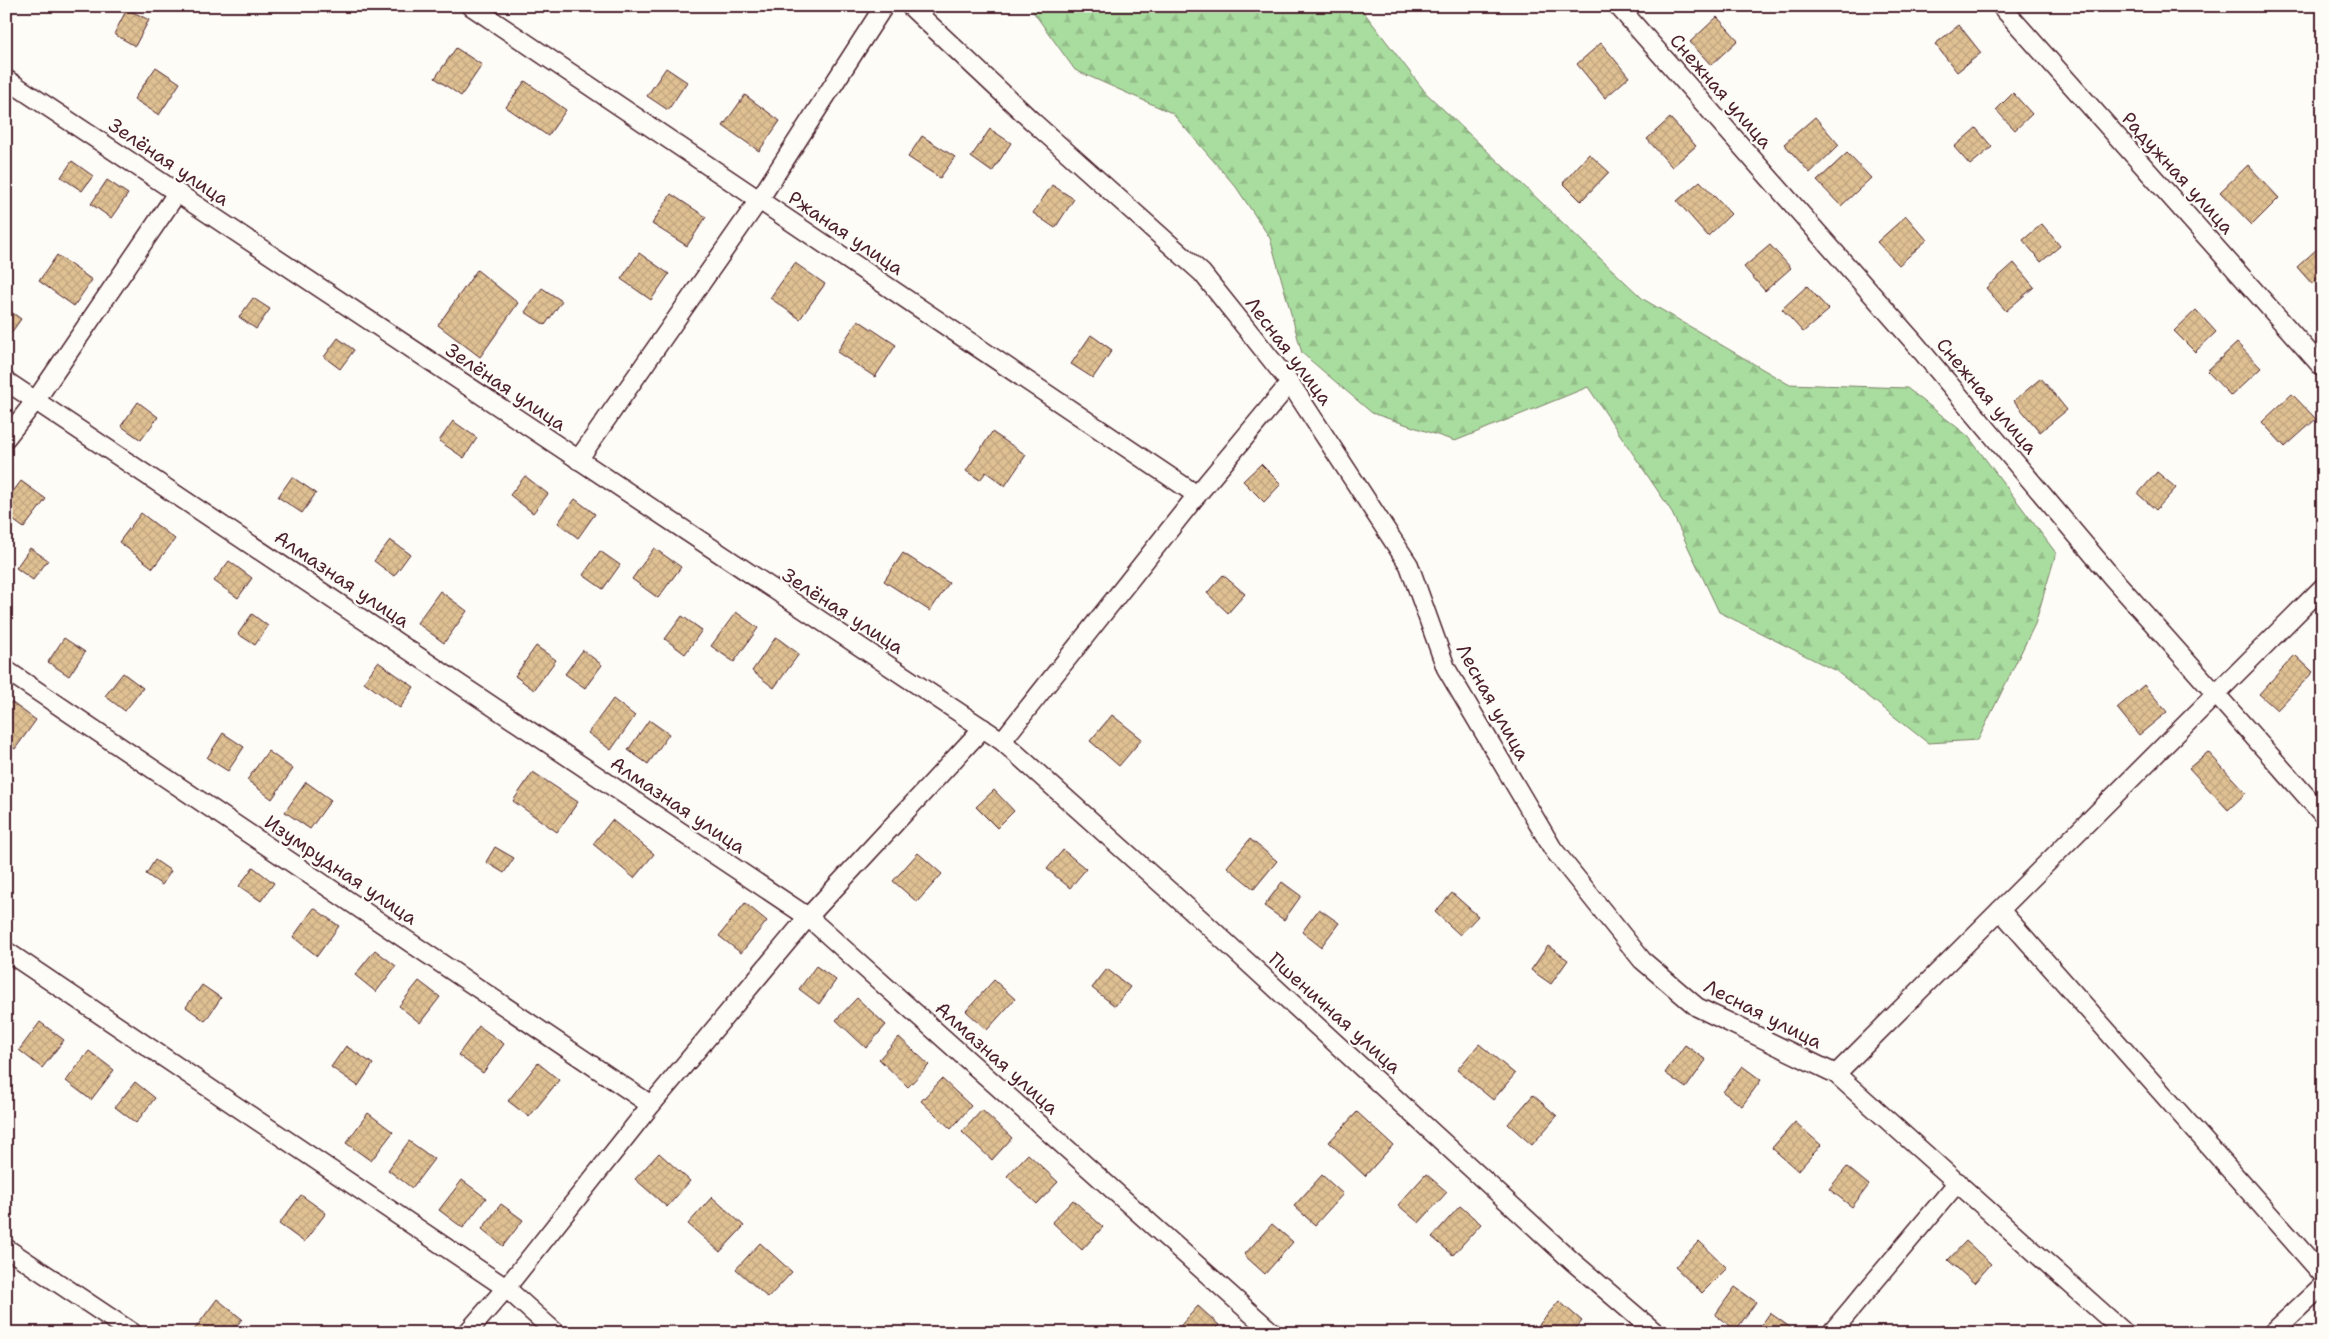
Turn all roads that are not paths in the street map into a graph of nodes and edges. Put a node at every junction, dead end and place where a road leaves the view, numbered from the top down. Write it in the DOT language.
graph roads {
  1 [pos="471,6"];
  2 [pos="884,6"];
  3 [pos="910,6"];
  4 [pos="1618,6"];
  5 [pos="2001,6"];
  6 [pos="6,79"];
  7 [pos="177,193"];
  8 [pos="759,200"];
  9 [pos="2323,368"];
  10 [pos="6,380"];
  11 [pos="1290,383"];
  12 [pos="36,400"];
  13 [pos="6,438"];
  14 [pos="578,460"];
  15 [pos="1197,495"];
  16 [pos="2323,587"];
  17 [pos="6,670"];
  18 [pos="2216,694"];
  19 [pos="983,728"];
  20 [pos="1002,741"];
  21 [pos="2323,815"];
  22 [pos="2000,910"];
  23 [pos="808,917"];
  24 [pos="6,951"];
  25 [pos="1836,1074"];
  26 [pos="651,1105"];
  27 [pos="1958,1182"];
  28 [pos="6,1248"];
  29 [pos="2323,1275"];
  30 [pos="2323,1284"];
  31 [pos="506,1288"];
  32 [pos="133,1333"];
  33 [pos="467,1333"];
  34 [pos="556,1333"];
  35 [pos="1273,1333"];
  36 [pos="1656,1333"];
  37 [pos="1831,1333"];
  38 [pos="2125,1333"];
  39 [pos="2272,1333"];
  1 -- 8 [label="street, Ржаная улица"];
  2 -- 8 [label="street"];
  3 -- 11 [label="street, Лесная улица"];
  4 -- 18 [label="street, Снежная улица"];
  5 -- 9 [label="street, Радужная улица"];
  6 -- 7 [label="street, Зелёная улица"];
  7 -- 12 [label="street"];
  7 -- 14 [label="street, Зелёная улица"];
  8 -- 14 [label="street"];
  8 -- 15 [label="street, Ржаная улица"];
  10 -- 12 [label="street, Алмазная улица"];
  11 -- 15 [label="street"];
  11 -- 25 [label="street, Лесная улица"];
  12 -- 13 [label="street"];
  12 -- 23 [label="street, Алмазная улица"];
  14 -- 19 [label="street, Зелёная улица"];
  15 -- 20 [label="street"];
  16 -- 18 [label="street"];
  17 -- 26 [label="street, Изумрудная улица"];
  18 -- 21 [label="street, Снежная улица"];
  18 -- 22 [label="street"];
  19 -- 20 [label="street, Пшеничная улица"];
  19 -- 23 [label="street"];
  20 -- 36 [label="street, Пшеничная улица"];
  22 -- 25 [label="street"];
  22 -- 29 [label="street"];
  23 -- 26 [label="street"];
  23 -- 35 [label="street, Алмазная улица"];
  24 -- 31 [label="street"];
  25 -- 27 [label="street, Лесная улица"];
  26 -- 31 [label="street"];
  27 -- 37 [label="street"];
  27 -- 38 [label="street, Лесная улица"];
  28 -- 32 [label="street"];
  30 -- 39 [label="street"];
  31 -- 33 [label="street"];
  31 -- 34 [label="street"];
}
